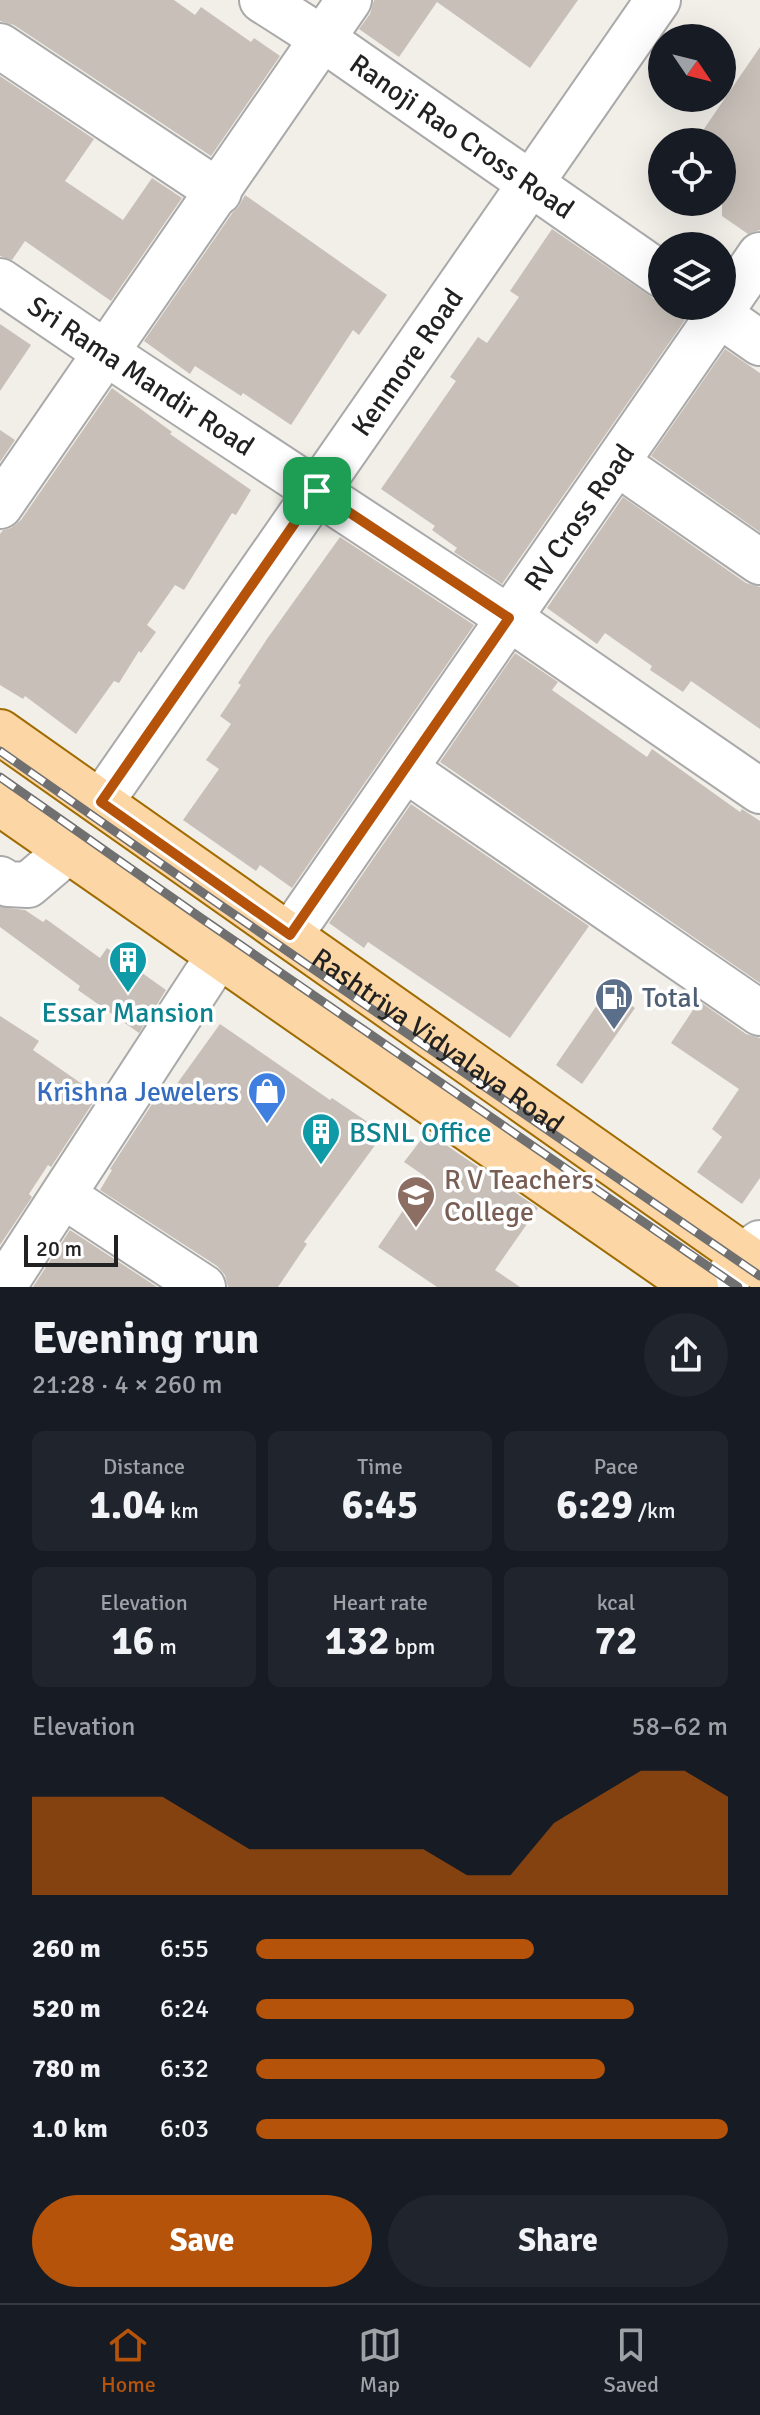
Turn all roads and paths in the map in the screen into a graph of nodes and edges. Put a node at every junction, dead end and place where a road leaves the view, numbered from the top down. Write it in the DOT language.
graph roads {
  1 [pos="262,0"];
  2 [pos="349,0"];
  3 [pos="658,0"];
  4 [pos="323,39"];
  5 [pos="0,46"];
  6 [pos="530,183"];
  7 [pos="219,192"];
  8 [pos="760,255"];
  9 [pos="648,265"];
  10 [pos="0,281"];
  11 [pos="736,283"];
  12 [pos="707,320"];
  13 [pos="727,320"];
  14 [pos="760,343"];
  15 [pos="106,353"];
  16 [pos="617,463"];
  17 [pos="317,491"];
  18 [pos="2,497"];
  19 [pos="760,562"];
  20 [pos="509,618"];
  21 [pos="0,732"];
  22 [pos="405,769"];
  23 [pos="760,791"];
  24 [pos="101,802"];
  25 [pos="0,803"];
  26 [pos="68,851"];
  27 [pos="0,879"];
  28 [pos="290,935"];
  29 [pos="219,955"];
  30 [pos="760,1013"];
  31 [pos="64,1196"];
  32 [pos="14,1241"];
  33 [pos="746,1263"];
  34 [pos="3,1287"];
  35 [pos="203,1287"];
  36 [pos="696,1287"];
  1 -- 4 [label="street, Ranoji Rao Cross Road"];
  2 -- 4 [label="street"];
  3 -- 6 [label="street, Kenmore Road"];
  4 -- 6 [label="street, Ranoji Rao Cross Road"];
  4 -- 7 [label="street"];
  5 -- 7 [label="street"];
  6 -- 9 [label="street, Ranoji Rao Cross Road"];
  6 -- 17 [label="street, Kenmore Road"];
  7 -- 15 [label="street"];
  8 -- 11 [label="street, RV Cross Road"];
  10 -- 15 [label="street, Sri Rama Mandir Road"];
  12 -- 16 [label="street, RV Cross Road"];
  13 -- 14 [label="street"];
  15 -- 17 [label="street, Sri Rama Mandir Road"];
  15 -- 18 [label="street"];
  16 -- 19 [label="street"];
  16 -- 20 [label="street, RV Cross Road"];
  17 -- 20 [label="street, Sri Rama Mandir Road"];
  17 -- 24 [label="street, Kenmore Road"];
  20 -- 22 [label="street, RV Cross Road"];
  20 -- 23 [label="street, Sri Rama Mandir Road"];
  21 -- 24 [label="main road, Rashtriya Vidyalaya Road"];
  22 -- 28 [label="street, RV Cross Road"];
  22 -- 30 [label="street"];
  24 -- 28 [label="main road, Rashtriya Vidyalaya Road"];
  25 -- 26 [label="main road, Rashtriya Vidyalaya Road"];
  26 -- 27 [label="street"];
  26 -- 29 [label="main road, Rashtriya Vidyalaya Road"];
  28 -- 33 [label="main road, Rashtriya Vidyalaya Road"];
  29 -- 31 [label="street"];
  29 -- 36 [label="main road, Rashtriya Vidyalaya Road"];
  31 -- 32 [label="street"];
  31 -- 35 [label="street"];
  32 -- 34 [label="street"];
}
